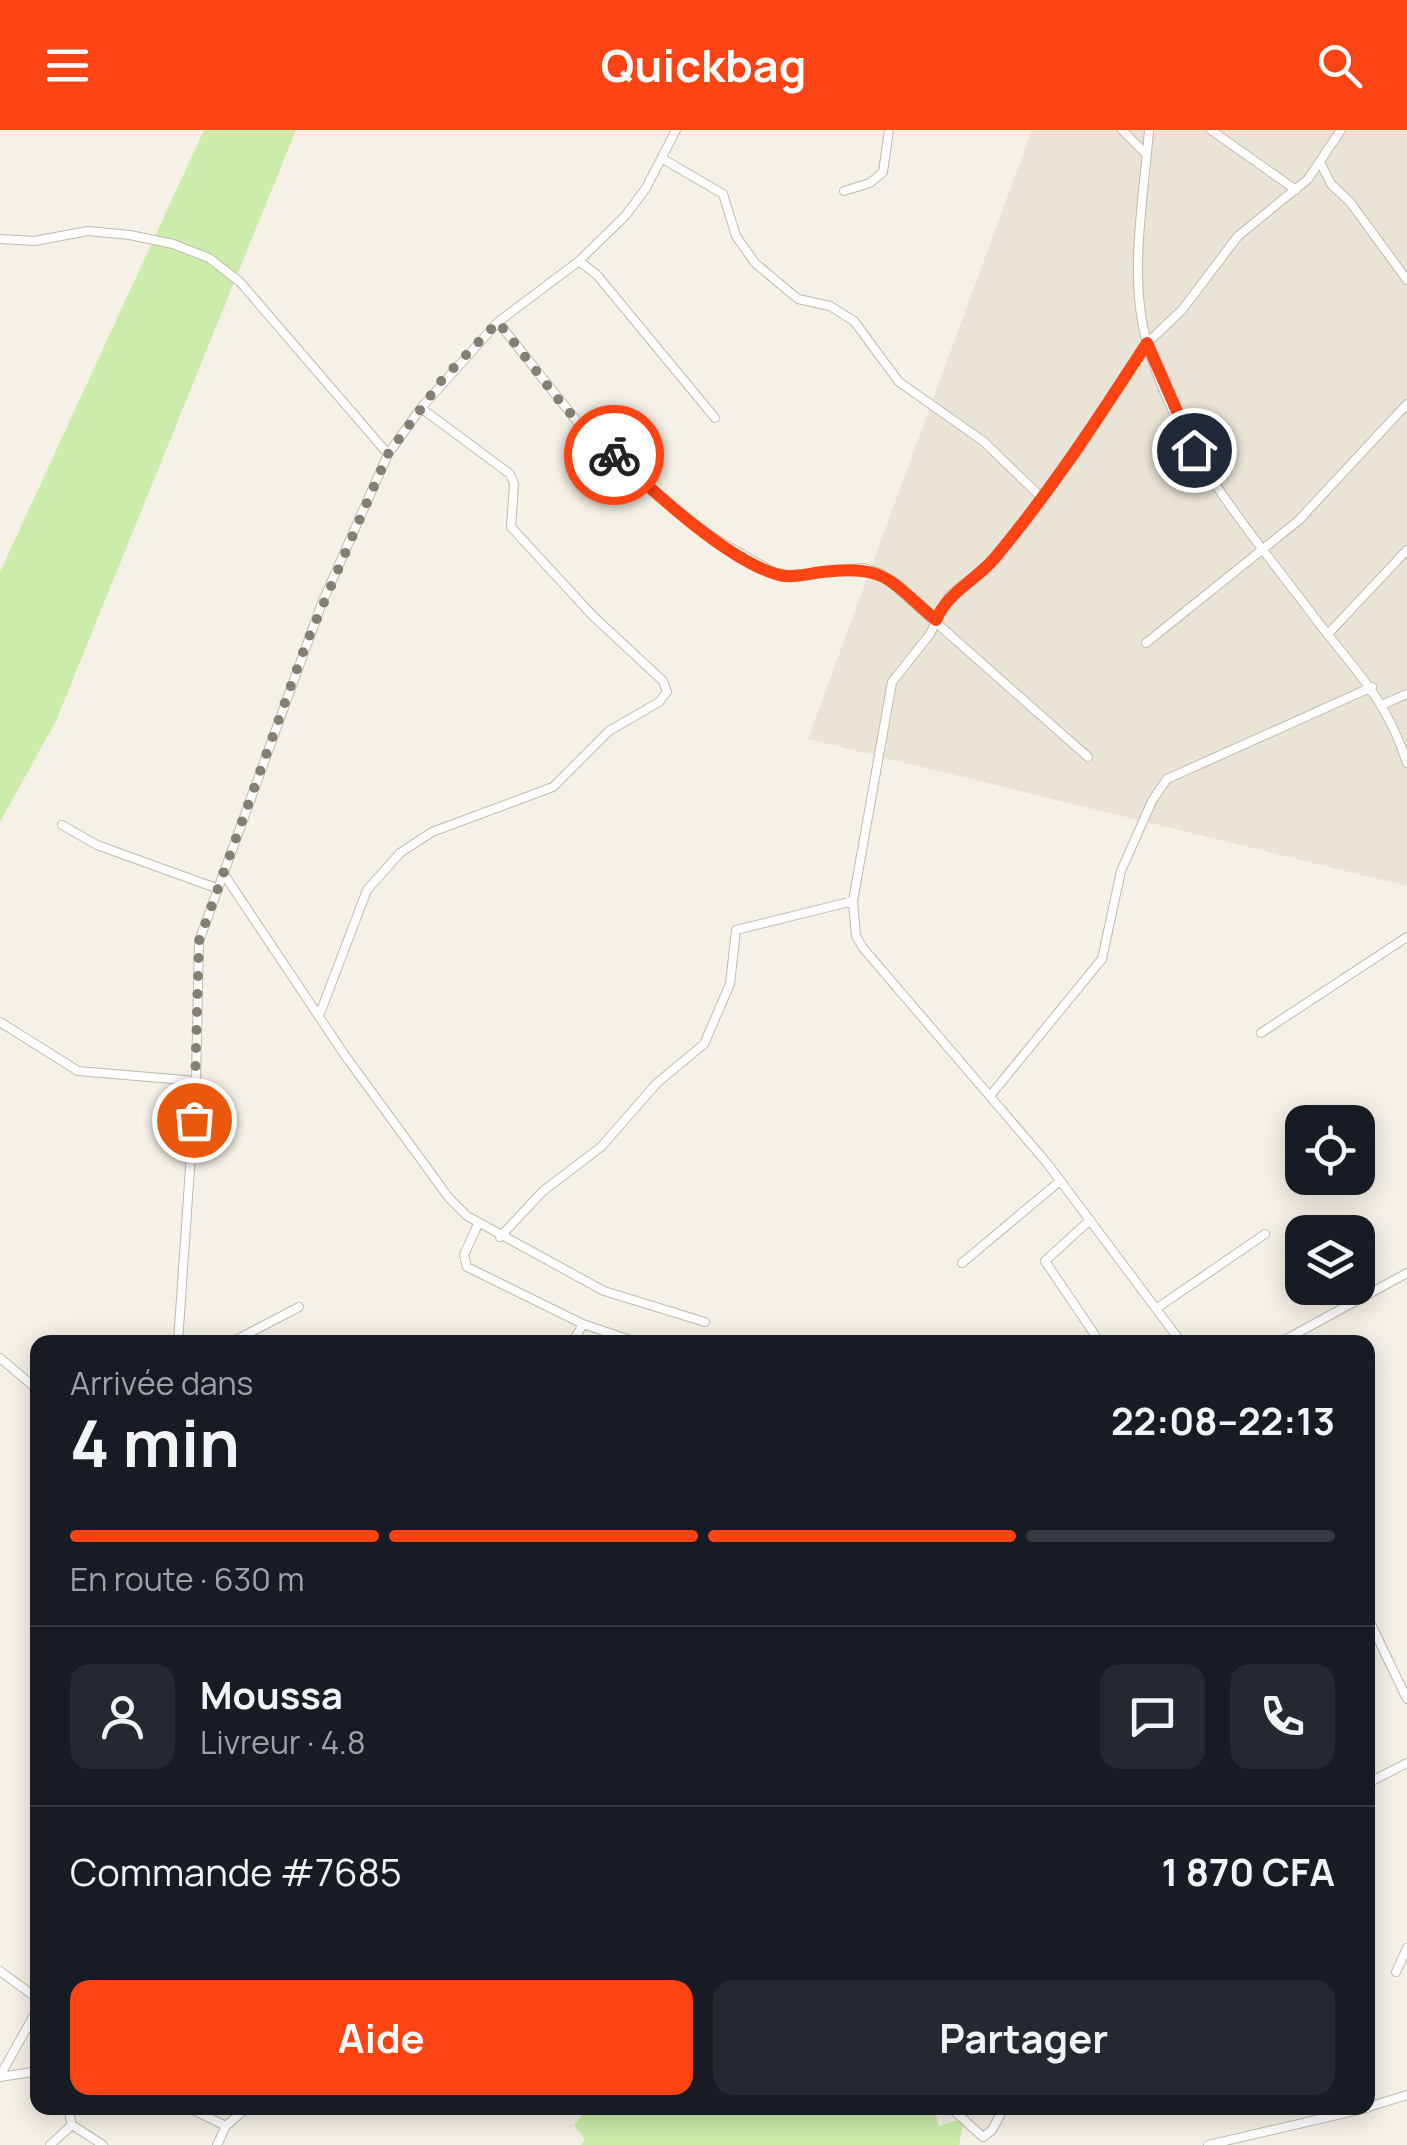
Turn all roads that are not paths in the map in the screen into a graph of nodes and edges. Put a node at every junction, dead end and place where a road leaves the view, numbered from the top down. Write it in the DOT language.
graph roads {
  1 [pos="676,130"];
  2 [pos="890,130"];
  3 [pos="1122,130"];
  4 [pos="1150,130"];
  5 [pos="1210,130"];
  6 [pos="1340,130"];
  7 [pos="1148,154"];
  8 [pos="663,159"];
  9 [pos="1320,164"];
  10 [pos="1296,190"];
  11 [pos="844,191"];
  12 [pos="0,240"];
  13 [pos="578,261"];
  14 [pos="1407,280"];
  15 [pos="498,322"];
  16 [pos="1147,343"];
  17 [pos="1407,404"];
  18 [pos="421,408"];
  19 [pos="714,418"];
  20 [pos="388,454"];
  21 [pos="1042,498"];
  22 [pos="1407,550"];
  23 [pos="1264,551"];
  24 [pos="936,620"];
  25 [pos="1328,634"];
  26 [pos="1146,642"];
  27 [pos="1372,686"];
  28 [pos="1407,694"];
  29 [pos="1384,704"];
  30 [pos="1088,758"];
  31 [pos="1407,763"];
  32 [pos="62,826"];
  33 [pos="223,872"];
  34 [pos="216,888"];
  35 [pos="853,901"];
  36 [pos="1407,937"];
  37 [pos="318,1016"];
  38 [pos="0,1022"];
  39 [pos="1261,1034"];
  40 [pos="196,1081"];
  41 [pos="990,1096"];
  42 [pos="1060,1181"];
  43 [pos="1090,1220"];
  44 [pos="478,1224"];
  45 [pos="1264,1234"];
  46 [pos="500,1237"];
  47 [pos="962,1263"];
  48 [pos="1407,1273"];
  49 [pos="299,1307"];
  50 [pos="1157,1308"];
  51 [pos="705,1322"];
  52 [pos="583,1324"];
  53 [pos="178,1335"];
  54 [pos="248,1335"];
  55 [pos="577,1335"];
  56 [pos="615,1335"];
  57 [pos="1096,1335"];
  58 [pos="1176,1335"];
  59 [pos="1294,1335"];
  60 [pos="0,1358"];
  61 [pos="30,1383"];
  62 [pos="1375,1633"];
  63 [pos="1407,1699"];
  64 [pos="1407,1763"];
  65 [pos="1375,1778"];
  66 [pos="1407,1948"];
  67 [pos="0,1971"];
  68 [pos="1396,1972"];
  69 [pos="30,1993"];
  70 [pos="30,2022"];
  71 [pos="30,2072"];
  72 [pos="0,2076"];
  73 [pos="1407,2095"];
  74 [pos="1375,2105"];
  75 [pos="70,2115"];
  76 [pos="203,2115"];
  77 [pos="238,2115"];
  78 [pos="959,2115"];
  79 [pos="1000,2115"];
  80 [pos="1334,2115"];
  81 [pos="72,2126"];
  82 [pos="226,2126"];
  83 [pos="50,2145"];
  84 [pos="103,2145"];
  85 [pos="217,2145"];
  86 [pos="1208,2145"];
  1 -- 8 [label="street"];
  2 -- 11 [label="street"];
  3 -- 7 [label="street"];
  4 -- 7 [label="street"];
  5 -- 10 [label="street"];
  6 -- 9 [label="street"];
  7 -- 16 [label="street"];
  8 -- 13 [label="street"];
  8 -- 21 [label="street"];
  9 -- 10 [label="street"];
  9 -- 14 [label="street"];
  10 -- 16 [label="street"];
  12 -- 20 [label="street"];
  13 -- 15 [label="street"];
  13 -- 19 [label="street"];
  15 -- 18 [label="street"];
  15 -- 24 [label="street"];
  16 -- 21 [label="street"];
  16 -- 23 [label="street"];
  17 -- 23 [label="street"];
  18 -- 20 [label="street"];
  18 -- 37 [label="street"];
  20 -- 33 [label="street"];
  21 -- 24 [label="street"];
  22 -- 25 [label="street"];
  23 -- 25 [label="street"];
  23 -- 26 [label="street"];
  24 -- 30 [label="street"];
  24 -- 35 [label="street"];
  25 -- 27 [label="street"];
  27 -- 29 [label="street"];
  27 -- 41 [label="street"];
  28 -- 29 [label="street"];
  29 -- 31 [label="street"];
  32 -- 34 [label="street"];
  33 -- 34 [label="street"];
  33 -- 37 [label="street"];
  34 -- 40 [label="street"];
  35 -- 41 [label="street"];
  35 -- 46 [label="street"];
  36 -- 39 [label="street"];
  37 -- 44 [label="street"];
  38 -- 40 [label="street"];
  40 -- 53 [label="street"];
  41 -- 42 [label="street"];
  42 -- 43 [label="street"];
  42 -- 47 [label="street"];
  43 -- 50 [label="street"];
  43 -- 57 [label="street"];
  44 -- 46 [label="street"];
  44 -- 52 [label="street"];
  45 -- 50 [label="street"];
  46 -- 51 [label="street"];
  48 -- 59 [label="street"];
  49 -- 54 [label="street"];
  50 -- 58 [label="street"];
  52 -- 55 [label="street"];
  52 -- 56 [label="street"];
  60 -- 61 [label="street"];
  62 -- 63 [label="street"];
  64 -- 65 [label="street"];
  66 -- 68 [label="street"];
  67 -- 69 [label="street"];
  70 -- 72 [label="street"];
  71 -- 72 [label="street"];
  73 -- 74 [label="street"];
  75 -- 81 [label="street"];
  76 -- 82 [label="street"];
  77 -- 82 [label="street"];
  78 -- 79 [label="street"];
  80 -- 86 [label="street"];
  81 -- 83 [label="street"];
  81 -- 84 [label="street"];
  82 -- 85 [label="street"];
}
